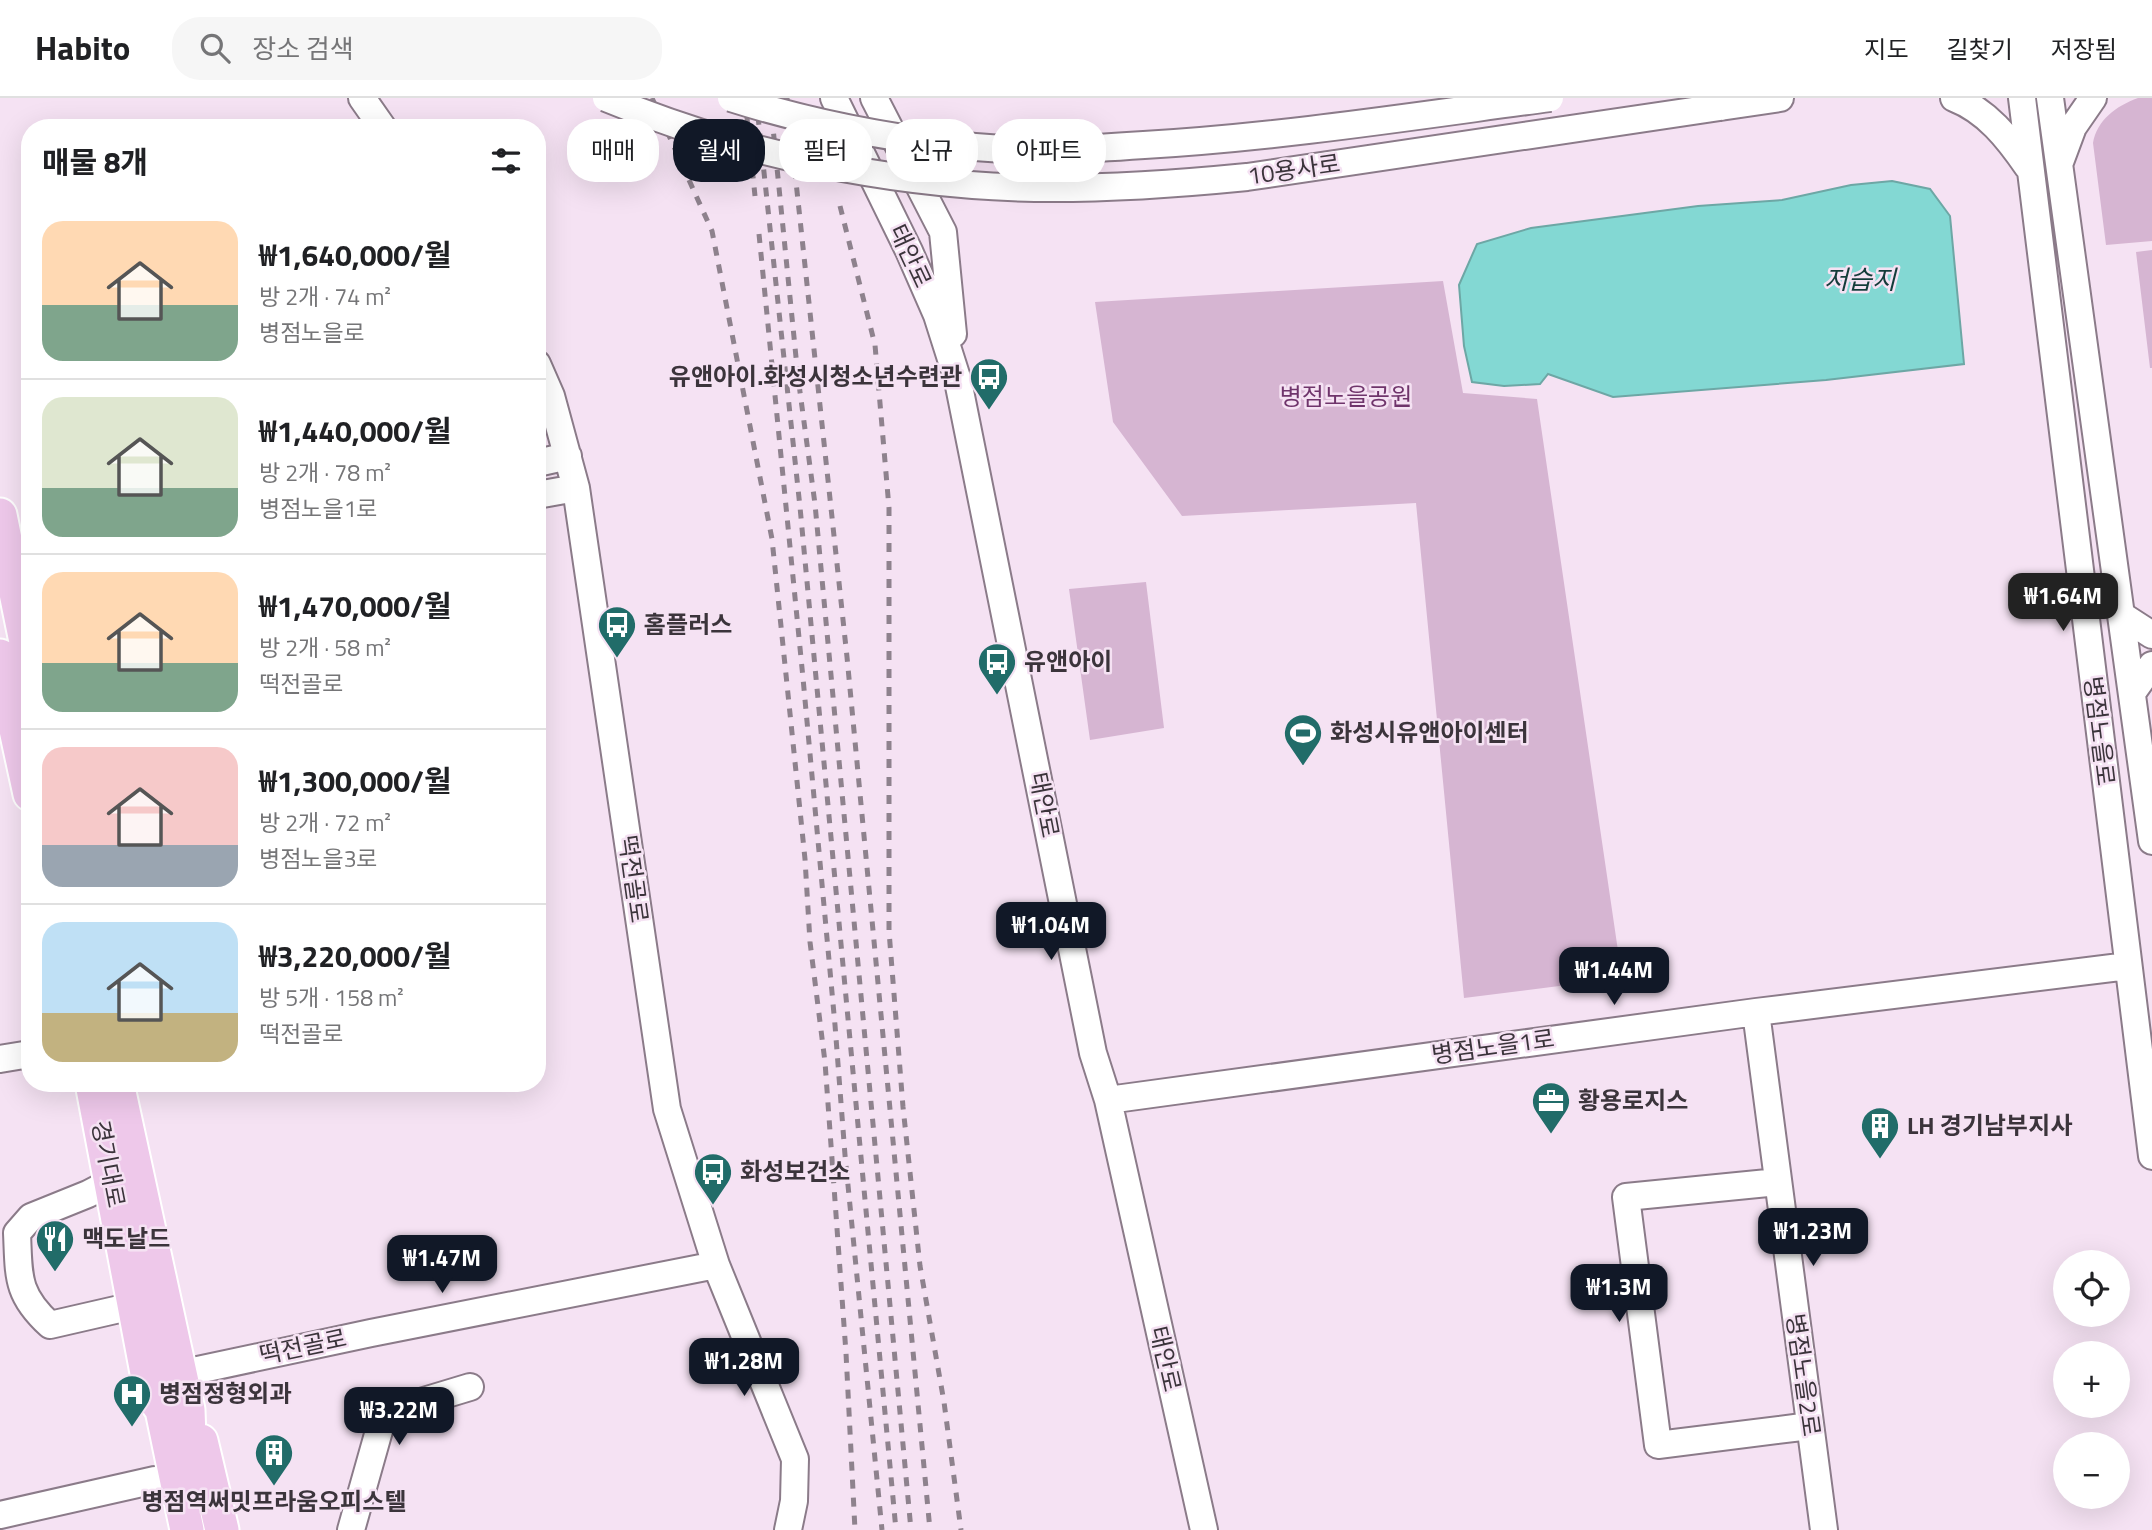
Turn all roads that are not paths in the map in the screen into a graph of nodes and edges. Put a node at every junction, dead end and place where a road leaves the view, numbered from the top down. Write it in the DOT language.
graph roads {
  1 [pos="362,98"];
  2 [pos="606,98"];
  3 [pos="731,98"];
  4 [pos="834,98"];
  5 [pos="874,98"];
  6 [pos="1550,98"];
  7 [pos="1780,98"];
  8 [pos="1954,98"];
  9 [pos="2022,98"];
  10 [pos="2050,98"];
  11 [pos="2093,98"];
  12 [pos="377,119"];
  13 [pos="2059,164"];
  14 [pos="2029,167"];
  15 [pos="943,233"];
  16 [pos="937,315"];
  17 [pos="958,381"];
  18 [pos="546,385"];
  19 [pos="568,456"];
  20 [pos="546,461"];
  21 [pos="576,488"];
  22 [pos="546,493"];
  23 [pos="0,515"];
  24 [pos="21,594"];
  25 [pos="2121,615"];
  26 [pos="2152,635"];
  27 [pos="0,656"];
  28 [pos="2152,665"];
  29 [pos="2132,693"];
  30 [pos="7,729"];
  31 [pos="21,769"];
  32 [pos="2111,828"];
  33 [pos="2151,833"];
  34 [pos="2128,966"];
  35 [pos="1756,1012"];
  36 [pos="21,1056"];
  37 [pos="0,1059"];
  38 [pos="94,1092"];
  39 [pos="119,1092"];
  40 [pos="2148,1095"];
  41 [pos="1108,1100"];
  42 [pos="2152,1156"];
  43 [pos="111,1182"];
  44 [pos="1777,1182"];
  45 [pos="716,1265"];
  46 [pos="135,1312"];
  47 [pos="179,1374"];
  48 [pos="470,1387"];
  49 [pos="151,1394"];
  50 [pos="188,1410"];
  51 [pos="1810,1426"];
  52 [pos="155,1480"];
  53 [pos="0,1515"];
  54 [pos="166,1530"];
  55 [pos="187,1530"];
  56 [pos="209,1530"];
  57 [pos="222,1530"];
  58 [pos="351,1530"];
  59 [pos="788,1530"];
  60 [pos="1204,1530"];
  61 [pos="1824,1530"];
  1 -- 12 [label="street"];
  2 -- 7 [label="street, 10용사로, bridge"];
  3 -- 6 [label="street, 10용사로, bridge"];
  4 -- 16 [label="street, 태안로"];
  5 -- 15 [label="street"];
  8 -- 14 [label="street"];
  9 -- 14 [label="street, 병점노을로"];
  10 -- 13 [label="street, 병점노을로"];
  11 -- 13 [label="street"];
  13 -- 14 [label="street"];
  13 -- 25 [label="street, 병점노을로"];
  14 -- 32 [label="street, 병점노을로"];
  15 -- 16 [label="street"];
  15 -- 17 [label="street"];
  16 -- 17 [label="street, 태안로"];
  17 -- 41 [label="street, 태안로"];
  18 -- 19 [label="street, 떡전골로"];
  19 -- 20 [label="street"];
  19 -- 21 [label="street, 떡전골로"];
  21 -- 22 [label="street"];
  21 -- 45 [label="street, 떡전골로"];
  23 -- 24 [label="main road"];
  25 -- 26 [label="street"];
  25 -- 29 [label="street, 병점노을로"];
  27 -- 30 [label="main road"];
  28 -- 29 [label="street"];
  29 -- 33 [label="street, 병점노을로"];
  30 -- 31 [label="main road"];
  32 -- 33 [label="street"];
  32 -- 34 [label="street, 병점노을로"];
  34 -- 35 [label="street, 병점노을1로"];
  34 -- 40 [label="street, 병점노을로"];
  35 -- 41 [label="street, 병점노을1로"];
  35 -- 44 [label="street, 병점노을2로"];
  36 -- 37 [label="street"];
  38 -- 43 [label="main road, 경기대로"];
  39 -- 47 [label="main road, 경기대로"];
  40 -- 42 [label="street, 병점노을로"];
  41 -- 60 [label="street, 태안로"];
  43 -- 46 [label="main road, 경기대로"];
  43 -- 46 [label="street"];
  44 -- 51 [label="street, 병점노을2로"];
  44 -- 51 [label="street"];
  45 -- 47 [label="street, 떡전골로"];
  45 -- 59 [label="street, 떡전골로"];
  46 -- 49 [label="main road, 경기대로"];
  47 -- 50 [label="main road, 경기대로"];
  48 -- 58 [label="street"];
  49 -- 52 [label="main road"];
  49 -- 55 [label="main road, 경기대로"];
  50 -- 56 [label="main road, 경기대로"];
  50 -- 57 [label="main road, 경기대로"];
  51 -- 61 [label="street, 병점노을2로"];
  52 -- 53 [label="street"];
  52 -- 54 [label="main road"];
}
